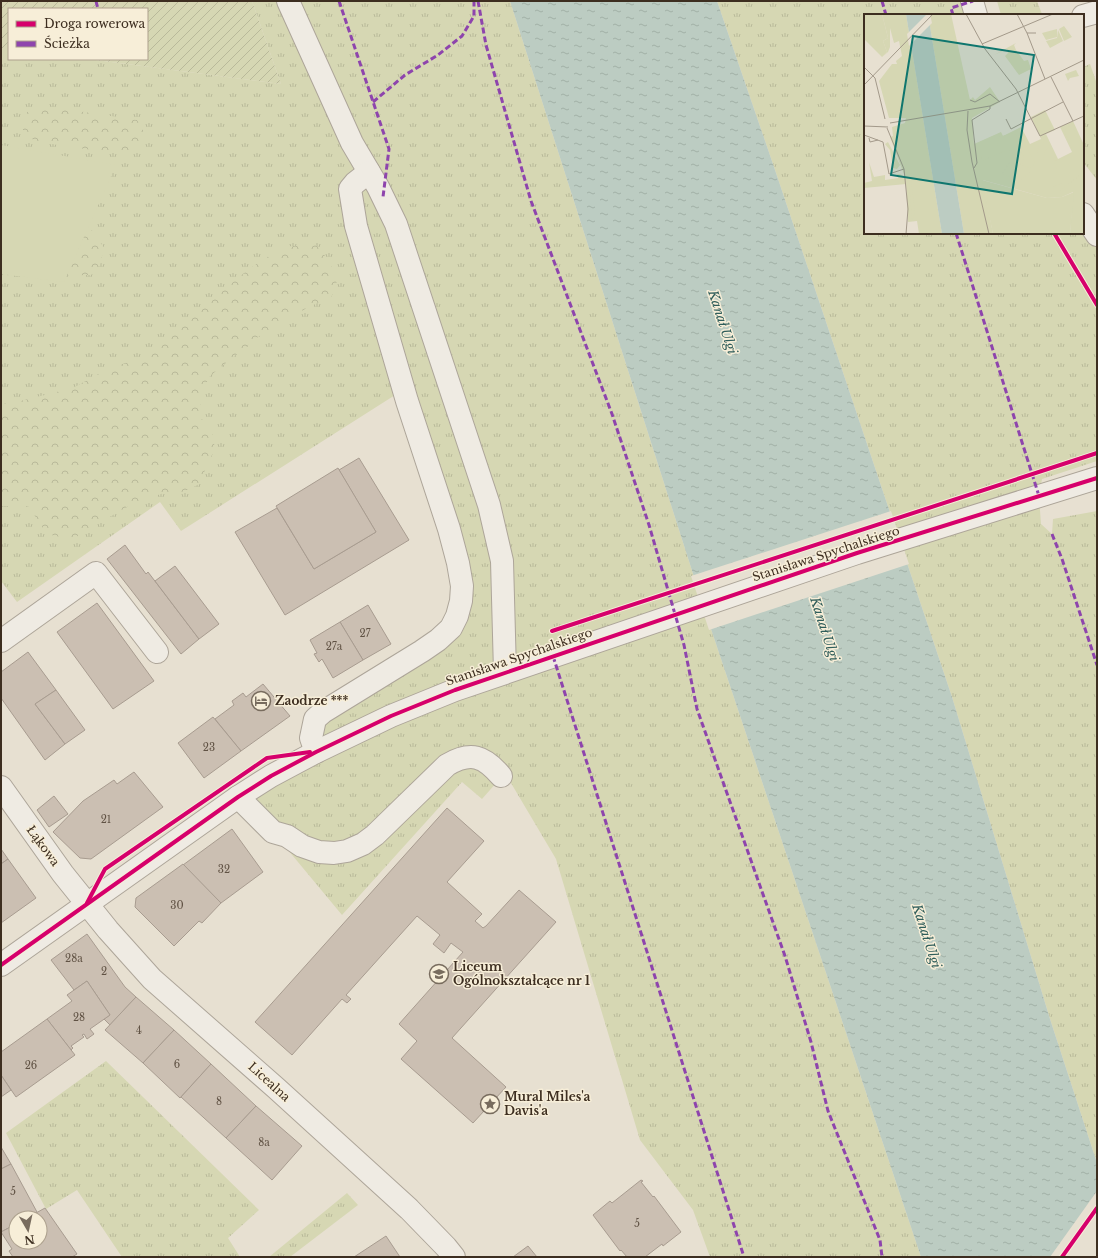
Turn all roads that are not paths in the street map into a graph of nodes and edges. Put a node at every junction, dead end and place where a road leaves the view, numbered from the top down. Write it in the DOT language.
graph roads {
  1 [pos="288,1"];
  2 [pos="972,1"];
  3 [pos="1097,12"];
  4 [pos="976,14"];
  5 [pos="1084,16"];
  6 [pos="370,172"];
  7 [pos="1084,216"];
  8 [pos="1097,235"];
  9 [pos="1097,478"];
  10 [pos="1,641"];
  11 [pos="157,652"];
  12 [pos="505,672"];
  13 [pos="316,752"];
  14 [pos="501,776"];
  15 [pos="1,787"];
  16 [pos="238,796"];
  17 [pos="87,904"];
  18 [pos="1,966"];
  19 [pos="454,1257"];
  1 -- 6 [label="street"];
  2 -- 4 [label="street"];
  3 -- 5 [label="street"];
  6 -- 12 [label="street"];
  6 -- 13 [label="street"];
  7 -- 8 [label="street"];
  9 -- 12 [label="street, Stanisława Spychalskiego"];
  10 -- 11 [label="street"];
  12 -- 13 [label="street, Stanisława Spychalskiego"];
  13 -- 16 [label="street, Stanisława Spychalskiego"];
  14 -- 16 [label="street"];
  15 -- 17 [label="street, Łąkowa"];
  16 -- 17 [label="street, Stanisława Spychalskiego"];
  17 -- 18 [label="street, Stanisława Spychalskiego"];
  17 -- 19 [label="street, Licealna"];
}
